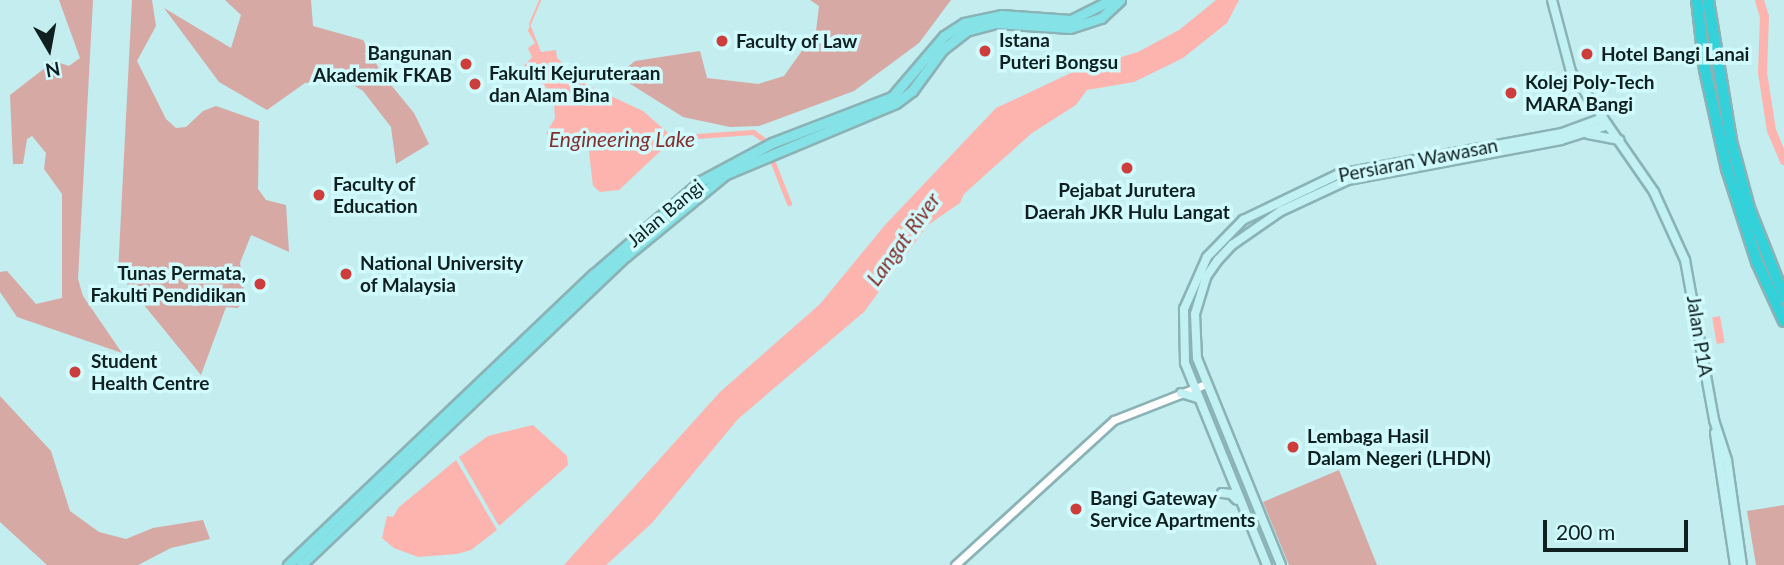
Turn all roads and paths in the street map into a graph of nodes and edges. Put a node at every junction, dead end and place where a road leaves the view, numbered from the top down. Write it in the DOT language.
graph roads {
  1 [pos="1111,0"];
  2 [pos="1119,0"];
  3 [pos="1552,0"];
  4 [pos="1697,0"];
  5 [pos="1707,0"];
  6 [pos="1585,92"];
  7 [pos="1606,121"];
  8 [pos="1583,130"];
  9 [pos="1619,140"];
  10 [pos="1495,145"];
  11 [pos="768,149"];
  12 [pos="1462,151"];
  13 [pos="1481,157"];
  14 [pos="1372,165"];
  15 [pos="1393,171"];
  16 [pos="1362,177"];
  17 [pos="1234,228"];
  18 [pos="1251,230"];
  19 [pos="1232,245"];
  20 [pos="1771,266"];
  21 [pos="1784,286"];
  22 [pos="1784,297"];
  23 [pos="1784,321"];
  24 [pos="1206,384"];
  25 [pos="1187,391"];
  26 [pos="1199,400"];
  27 [pos="1714,420"];
  28 [pos="1222,493"];
  29 [pos="1243,508"];
  30 [pos="288,565"];
  31 [pos="302,565"];
  32 [pos="956,565"];
  33 [pos="1267,565"];
  34 [pos="1281,565"];
  35 [pos="1735,565"];
  36 [pos="1742,565"];
  1 -- 11 [label="main road, Jalan Bangi"];
  2 -- 11 [label="main road, Jalan Bangi"];
  3 -- 6 [label="main road, Jalan P1A"];
  4 -- 23 [label="highway"];
  5 -- 20 [label="highway"];
  6 -- 7 [label="main road, Jalan P1A"];
  6 -- 8 [label="main road"];
  7 -- 8 [label="main road, Persiaran Wawasan"];
  7 -- 9 [label="main road, Jalan P1A"];
  8 -- 9 [label="main road"];
  8 -- 10 [label="main road, Persiaran Wawasan"];
  8 -- 13 [label="main road, Persiaran Wawasan"];
  9 -- 27 [label="main road, Jalan P1A"];
  10 -- 12 [label="main road, Persiaran Wawasan"];
  10 -- 13 [label="main road"];
  11 -- 30 [label="main road, Jalan Bangi"];
  11 -- 31 [label="main road, Jalan Bangi"];
  12 -- 13 [label="main road"];
  12 -- 14 [label="main road, Persiaran Wawasan"];
  13 -- 15 [label="main road, Persiaran Wawasan"];
  14 -- 15 [label="main road"];
  14 -- 16 [label="main road"];
  14 -- 17 [label="main road, Persiaran Wawasan"];
  15 -- 16 [label="main road, Persiaran Wawasan"];
  16 -- 18 [label="main road, Persiaran Wawasan"];
  17 -- 18 [label="main road"];
  17 -- 19 [label="main road"];
  17 -- 25 [label="main road, Persiaran Wawasan"];
  18 -- 19 [label="main road, Persiaran Wawasan"];
  19 -- 24 [label="main road, Persiaran Wawasan"];
  20 -- 21 [label="highway"];
  20 -- 22 [label="highway"];
  24 -- 25 [label="street"];
  24 -- 34 [label="main road, Persiaran Wawasan"];
  25 -- 26 [label="main road"];
  25 -- 26 [label="main road"];
  25 -- 32 [label="street"];
  26 -- 29 [label="main road"];
  27 -- 35 [label="main road"];
  27 -- 36 [label="main road, Jalan P1A"];
  28 -- 29 [label="main road"];
  29 -- 33 [label="main road"];
}
